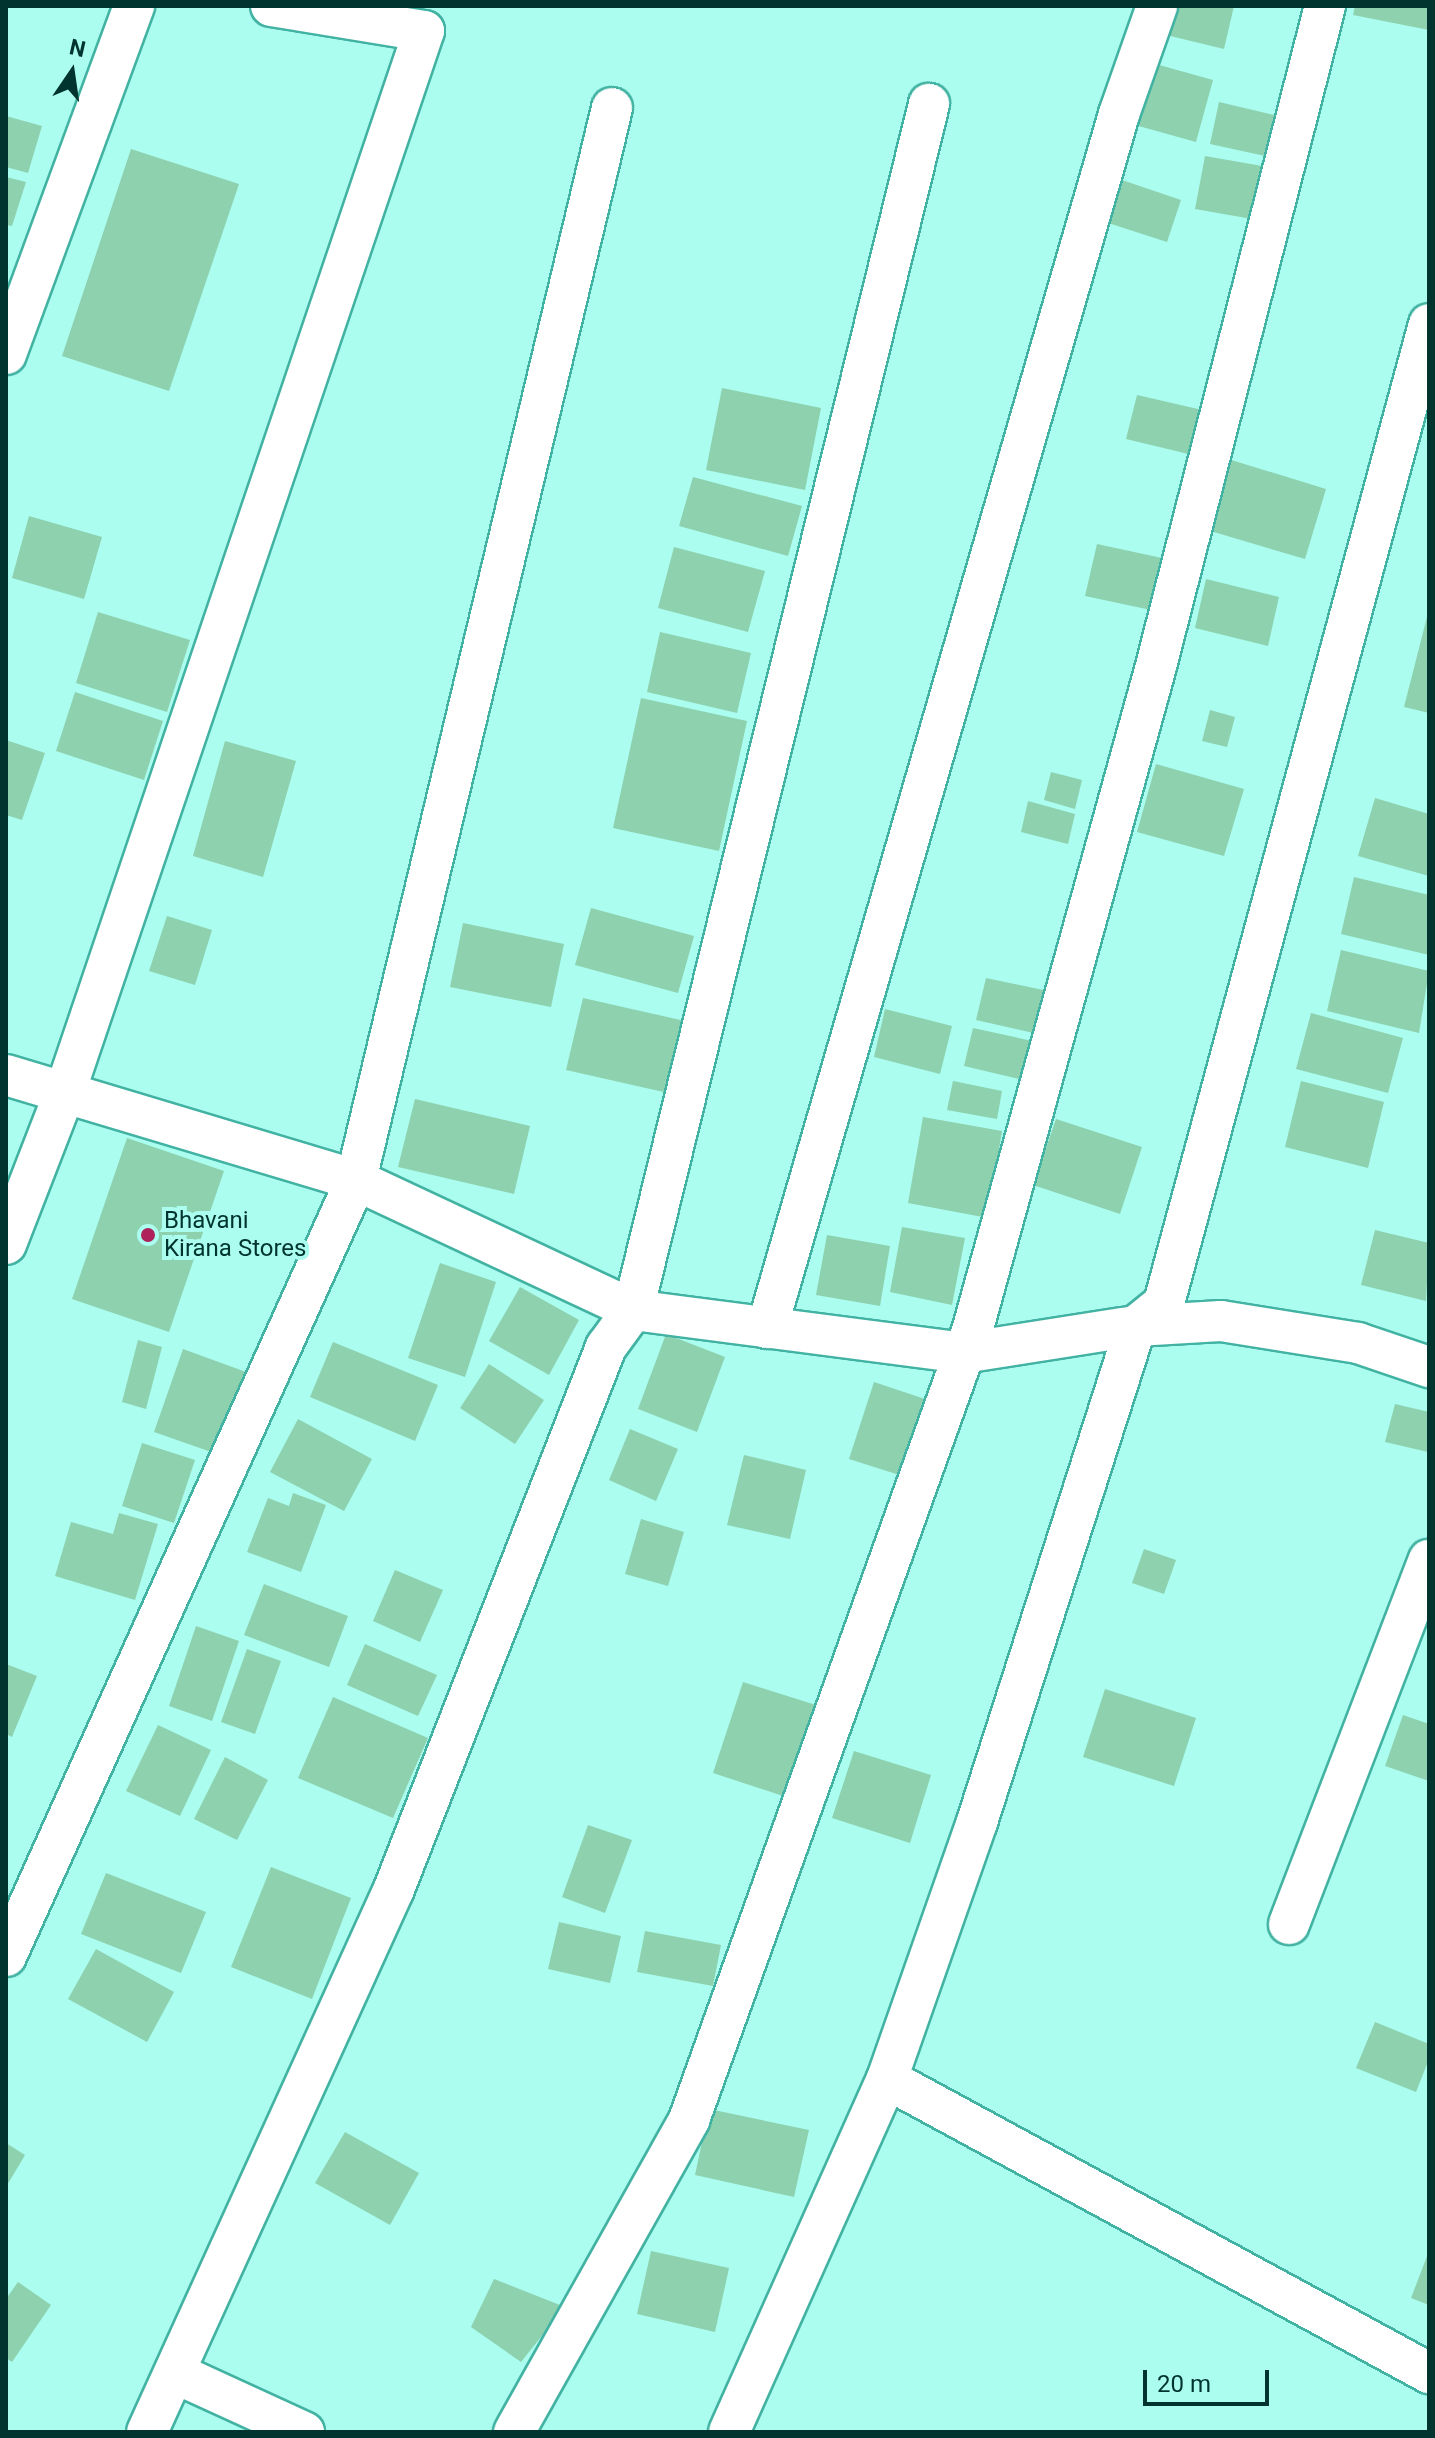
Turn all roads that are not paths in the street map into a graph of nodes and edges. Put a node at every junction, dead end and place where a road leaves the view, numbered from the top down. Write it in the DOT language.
graph roads {
  1 [pos="134,6"];
  2 [pos="271,6"];
  3 [pos="1157,6"];
  4 [pos="1325,6"];
  5 [pos="929,104"];
  6 [pos="612,108"];
  7 [pos="1429,324"];
  8 [pos="6,354"];
  9 [pos="6,1075"];
  10 [pos="66,1089"];
  11 [pos="356,1180"];
  12 [pos="6,1244"];
  13 [pos="633,1310"];
  14 [pos="1136,1326"];
  15 [pos="767,1328"];
  16 [pos="963,1353"];
  17 [pos="1429,1367"];
  18 [pos="1429,1560"];
  19 [pos="1289,1924"];
  20 [pos="6,1956"];
  21 [pos="887,2079"];
  22 [pos="175,2373"];
  23 [pos="1429,2373"];
  24 [pos="147,2432"];
  25 [pos="304,2432"];
  26 [pos="514,2432"];
  27 [pos="729,2432"];
  1 -- 8 [label="street"];
  2 -- 10 [label="street"];
  3 -- 15 [label="street"];
  4 -- 16 [label="street"];
  5 -- 13 [label="street"];
  6 -- 11 [label="street"];
  7 -- 14 [label="street"];
  9 -- 10 [label="street"];
  10 -- 11 [label="street"];
  10 -- 12 [label="street"];
  11 -- 13 [label="street"];
  11 -- 20 [label="street"];
  13 -- 15 [label="street"];
  13 -- 22 [label="street"];
  14 -- 16 [label="street"];
  14 -- 17 [label="street"];
  14 -- 21 [label="street"];
  15 -- 16 [label="street"];
  16 -- 26 [label="street"];
  18 -- 19 [label="street"];
  21 -- 23 [label="street"];
  21 -- 27 [label="street"];
  22 -- 24 [label="street"];
  22 -- 25 [label="street"];
}
